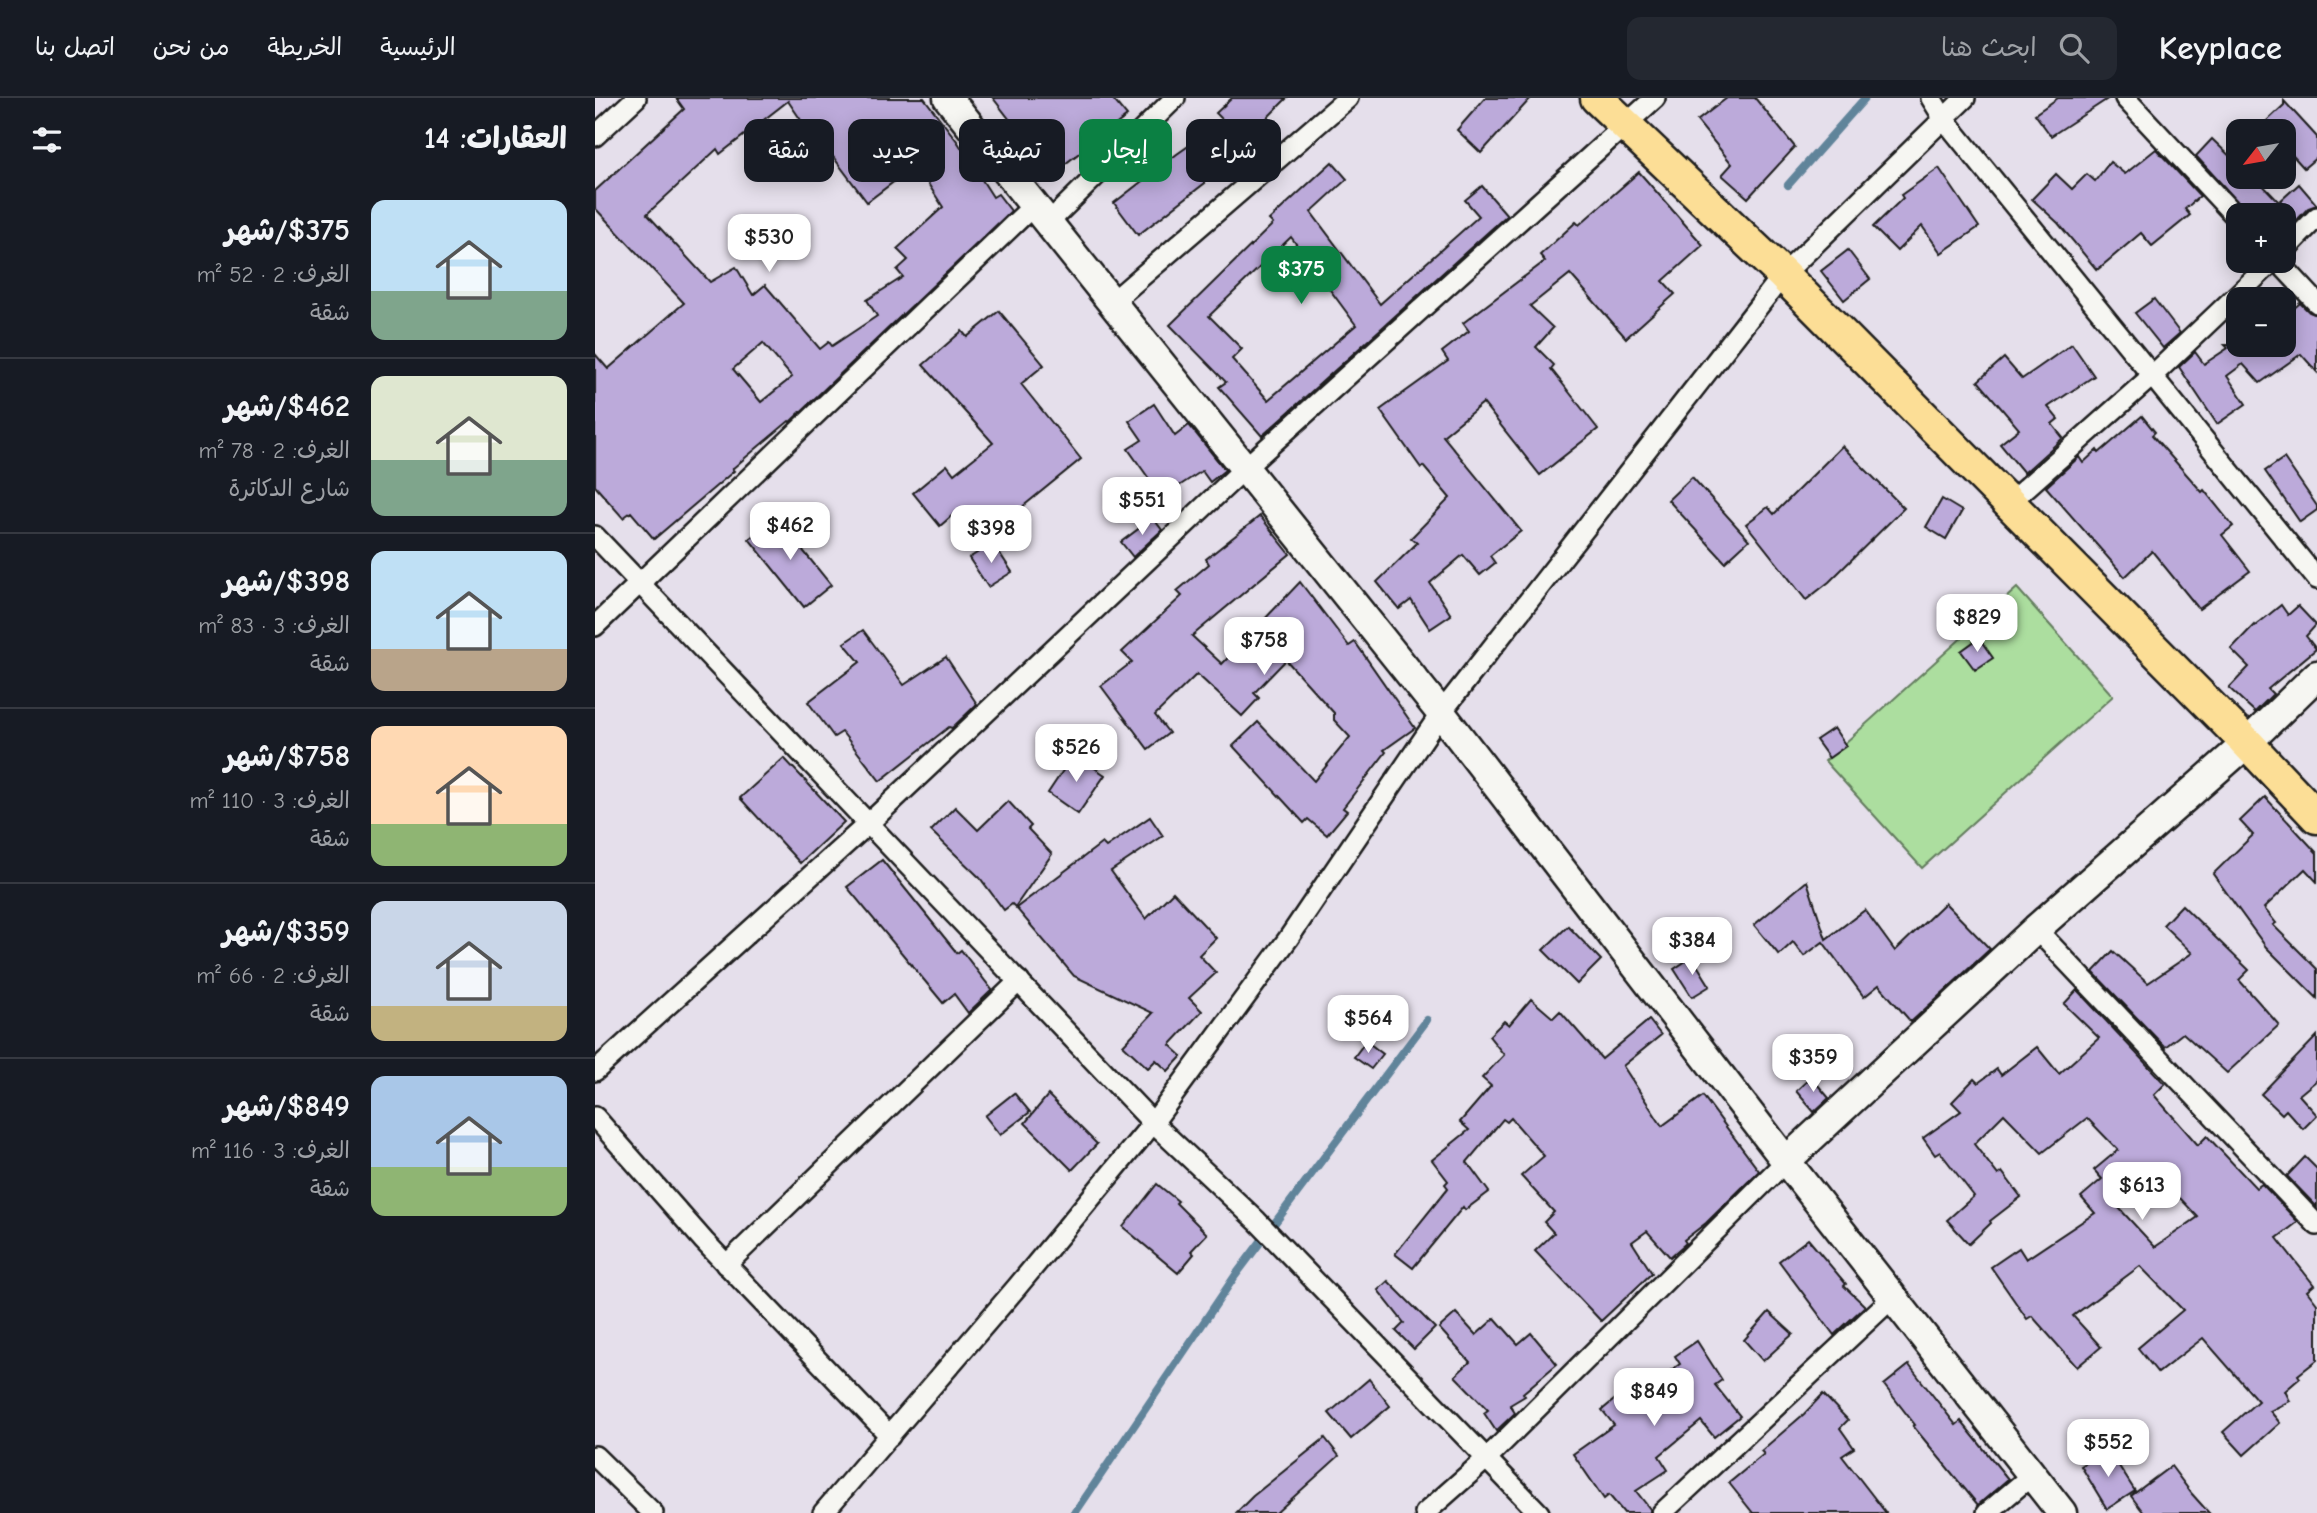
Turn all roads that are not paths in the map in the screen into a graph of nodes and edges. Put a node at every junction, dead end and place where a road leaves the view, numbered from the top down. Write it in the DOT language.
graph roads {
  1 [pos="636,98"];
  2 [pos="948,98"];
  3 [pos="1175,98"];
  4 [pos="1348,98"];
  5 [pos="1597,98"];
  6 [pos="1655,98"];
  7 [pos="1931,98"];
  8 [pos="1965,98"];
  9 [pos="2125,98"];
  10 [pos="1944,119"];
  11 [pos="1625,125"];
  12 [pos="595,136"];
  13 [pos="2226,206"];
  14 [pos="1042,213"];
  15 [pos="2317,218"];
  16 [pos="2296,239"];
  17 [pos="2263,273"];
  18 [pos="2288,273"];
  19 [pos="1783,275"];
  20 [pos="1111,303"];
  21 [pos="2317,303"];
  22 [pos="2152,376"];
  23 [pos="1244,469"];
  24 [pos="2009,503"];
  25 [pos="595,536"];
  26 [pos="2317,579"];
  27 [pos="641,584"];
  28 [pos="595,626"];
  29 [pos="2317,675"];
  30 [pos="1441,713"];
  31 [pos="2246,743"];
  32 [pos="2317,817"];
  33 [pos="869,823"];
  34 [pos="2036,929"];
  35 [pos="1019,981"];
  36 [pos="595,1071"];
  37 [pos="595,1117"];
  38 [pos="1153,1123"];
  39 [pos="1786,1161"];
  40 [pos="2317,1224"];
  41 [pos="726,1265"];
  42 [pos="1892,1298"];
  43 [pos="890,1436"];
  44 [pos="595,1456"];
  45 [pos="1486,1459"];
  46 [pos="2032,1475"];
  47 [pos="653,1513"];
  48 [pos="823,1513"];
  49 [pos="1425,1513"];
  50 [pos="1539,1513"];
  51 [pos="1662,1513"];
  52 [pos="1987,1513"];
  53 [pos="2062,1513"];
  1 -- 12 [label="street"];
  2 -- 14 [label="street"];
  3 -- 14 [label="street"];
  4 -- 20 [label="street"];
  5 -- 11 [label="main road"];
  6 -- 11 [label="street"];
  7 -- 10 [label="street"];
  8 -- 10 [label="street"];
  9 -- 13 [label="street"];
  10 -- 19 [label="street"];
  10 -- 22 [label="street"];
  11 -- 19 [label="main road"];
  11 -- 23 [label="street"];
  14 -- 20 [label="street"];
  14 -- 27 [label="street"];
  15 -- 16 [label="street"];
  17 -- 22 [label="street"];
  18 -- 21 [label="street"];
  19 -- 24 [label="main road"];
  19 -- 30 [label="street"];
  20 -- 23 [label="street"];
  22 -- 24 [label="street"];
  22 -- 26 [label="street"];
  23 -- 30 [label="street"];
  23 -- 33 [label="street"];
  24 -- 31 [label="main road"];
  25 -- 27 [label="street"];
  27 -- 28 [label="street"];
  27 -- 33 [label="street"];
  29 -- 31 [label="street"];
  30 -- 38 [label="street"];
  30 -- 39 [label="street"];
  31 -- 32 [label="main road"];
  31 -- 34 [label="street"];
  33 -- 35 [label="street"];
  33 -- 36 [label="street"];
  34 -- 39 [label="street"];
  34 -- 40 [label="street"];
  35 -- 38 [label="street"];
  35 -- 41 [label="street"];
  37 -- 41 [label="street"];
  38 -- 43 [label="street"];
  38 -- 45 [label="street"];
  39 -- 42 [label="street"];
  39 -- 45 [label="street"];
  41 -- 43 [label="street"];
  42 -- 46 [label="street"];
  42 -- 51 [label="street"];
  43 -- 48 [label="street"];
  44 -- 47 [label="street"];
  45 -- 49 [label="street"];
  45 -- 50 [label="street"];
  46 -- 52 [label="street"];
  46 -- 53 [label="street"];
}
